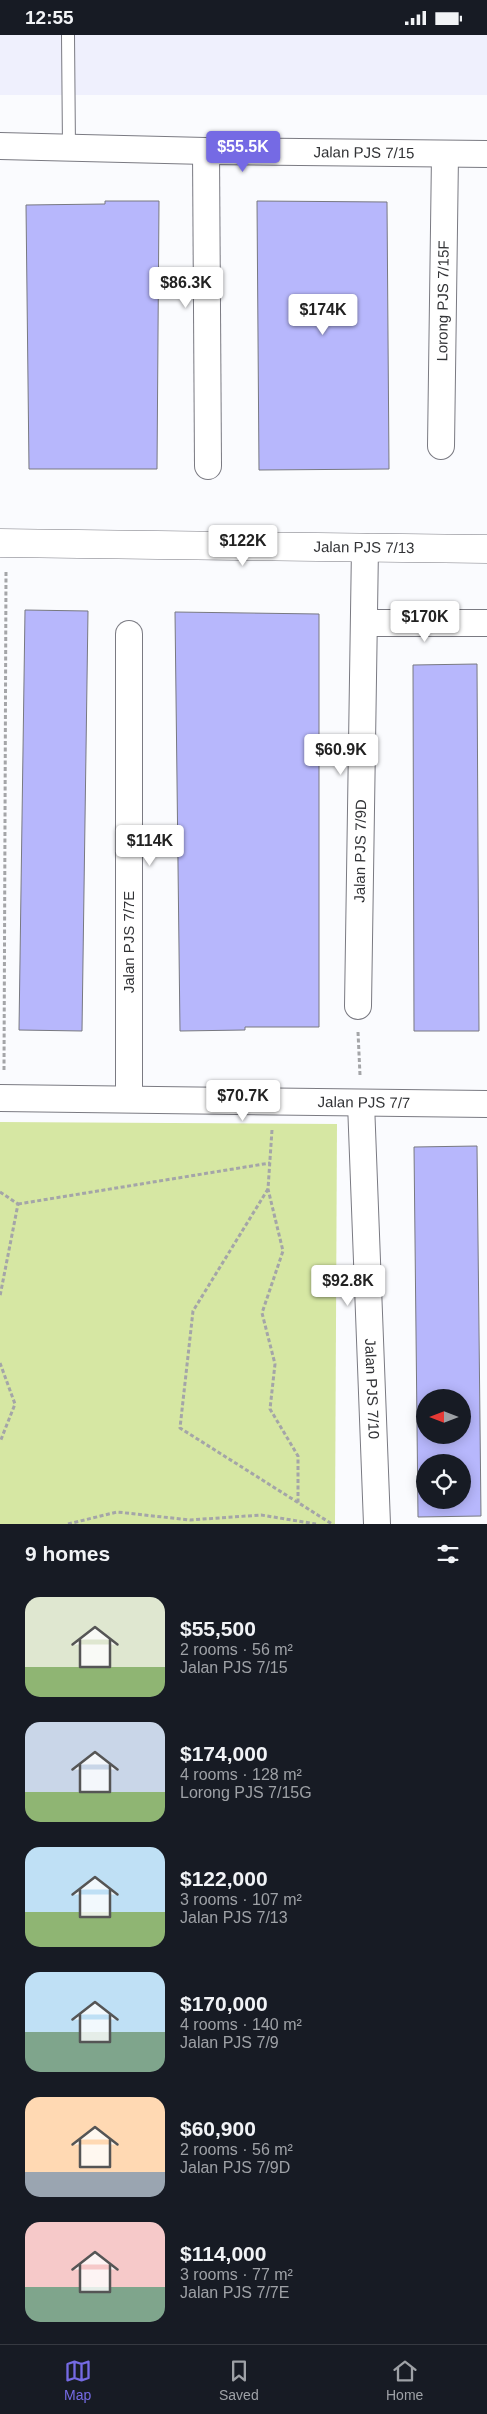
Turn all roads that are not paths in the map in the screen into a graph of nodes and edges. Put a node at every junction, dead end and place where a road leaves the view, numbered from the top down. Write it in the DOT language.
graph roads {
  1 [pos="68,35"];
  2 [pos="0,146"];
  3 [pos="69,148"];
  4 [pos="206,151"];
  5 [pos="487,154"];
  6 [pos="445,155"];
  7 [pos="441,446"];
  8 [pos="208,466"];
  9 [pos="3,543"];
  10 [pos="365,547"];
  11 [pos="487,549"];
  12 [pos="364,623"];
  13 [pos="487,623"];
  14 [pos="129,634"];
  15 [pos="358,1006"];
  16 [pos="2,1098"];
  17 [pos="129,1099"];
  18 [pos="360,1103"];
  19 [pos="487,1103"];
  20 [pos="377,1524"];
  1 -- 3 [label="lane"];
  2 -- 3 [label="street, Jalan PJS 7/15"];
  3 -- 4 [label="street, Jalan PJS 7/15"];
  4 -- 6 [label="street, Jalan PJS 7/15"];
  4 -- 8 [label="street"];
  5 -- 6 [label="street, Jalan PJS 7/15"];
  6 -- 7 [label="street, Lorong PJS 7/15F"];
  9 -- 10 [label="street, Jalan PJS 7/13"];
  10 -- 11 [label="street, Jalan PJS 7/13"];
  10 -- 12 [label="street, Jalan PJS 7/9D"];
  12 -- 13 [label="street"];
  12 -- 15 [label="street, Jalan PJS 7/9D"];
  14 -- 17 [label="street, Jalan PJS 7/7E"];
  16 -- 17 [label="street, Jalan PJS 7/7"];
  17 -- 18 [label="street, Jalan PJS 7/7"];
  18 -- 19 [label="street, Jalan PJS 7/7"];
  18 -- 20 [label="street, Jalan PJS 7/10"];
}
